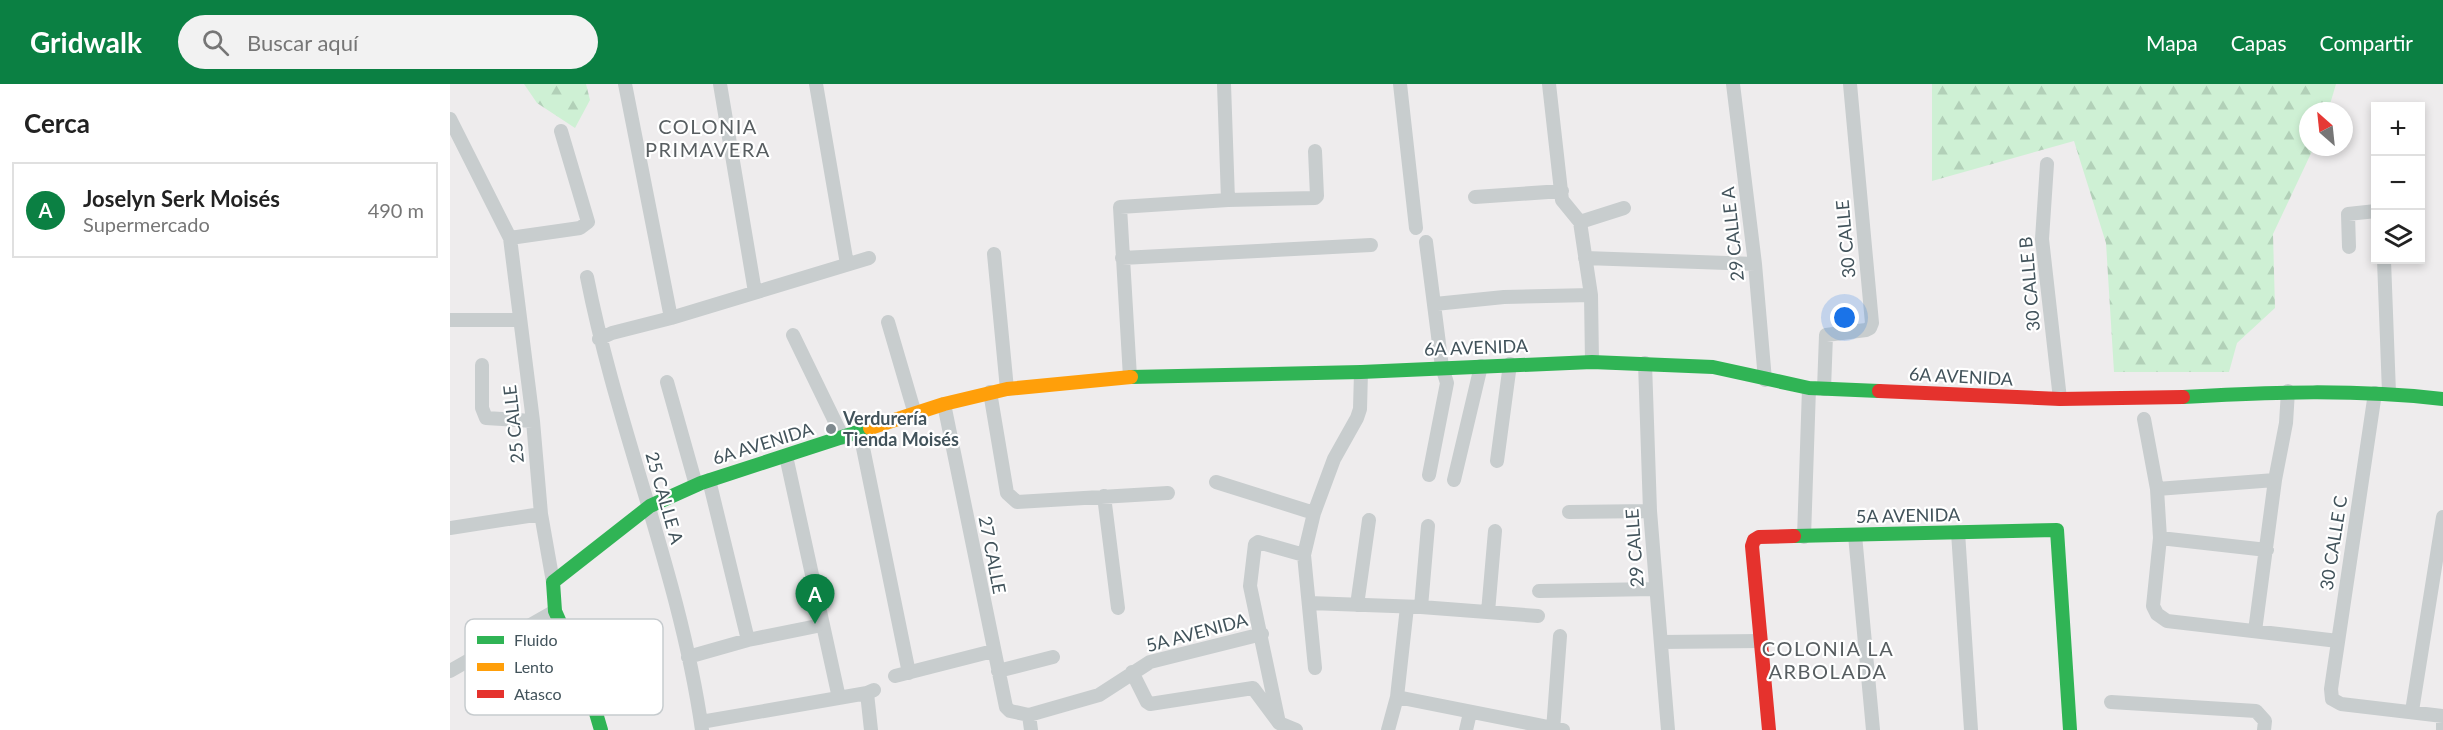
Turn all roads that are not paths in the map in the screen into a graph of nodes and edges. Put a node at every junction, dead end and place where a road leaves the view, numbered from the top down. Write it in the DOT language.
graph roads {
  1 [pos="625,84"];
  2 [pos="720,84"];
  3 [pos="816,84"];
  4 [pos="1224,84"];
  5 [pos="1400,84"];
  6 [pos="1549,84"];
  7 [pos="1733,84"];
  8 [pos="1851,84"];
  9 [pos="450,119"];
  10 [pos="561,131"];
  11 [pos="1315,151"];
  12 [pos="2047,164"];
  13 [pos="1562,191"];
  14 [pos="1475,197"];
  15 [pos="1228,200"];
  16 [pos="1623,208"];
  17 [pos="2371,212"];
  18 [pos="1580,222"];
  19 [pos="1416,228"];
  20 [pos="510,238"];
  21 [pos="1426,242"];
  22 [pos="1371,245"];
  23 [pos="2349,247"];
  24 [pos="994,254"];
  25 [pos="869,258"];
  26 [pos="1122,258"];
  27 [pos="1585,258"];
  28 [pos="846,264"];
  29 [pos="1755,264"];
  30 [pos="2384,264"];
  31 [pos="587,277"];
  32 [pos="755,292"];
  33 [pos="1591,295"];
  34 [pos="1435,304"];
  35 [pos="670,318"];
  36 [pos="450,320"];
  37 [pos="519,320"];
  38 [pos="888,322"];
  39 [pos="793,335"];
  40 [pos="599,339"];
  41 [pos="1592,362"];
  42 [pos="1645,363"];
  43 [pos="1510,364"];
  44 [pos="482,365"];
  45 [pos="1481,366"];
  46 [pos="1442,367"];
  47 [pos="1361,372"];
  48 [pos="1130,377"];
  49 [pos="1765,380"];
  50 [pos="667,382"];
  51 [pos="1809,388"];
  52 [pos="1824,388"];
  53 [pos="1007,389"];
  54 [pos="990,392"];
  55 [pos="2288,392"];
  56 [pos="2375,393"];
  57 [pos="2389,393"];
  58 [pos="2060,399"];
  59 [pos="2443,399"];
  60 [pos="944,404"];
  61 [pos="915,414"];
  62 [pos="2144,419"];
  63 [pos="533,421"];
  64 [pos="860,433"];
  65 [pos="843,438"];
  66 [pos="786,456"];
  67 [pos="1497,461"];
  68 [pos="1429,475"];
  69 [pos="1454,480"];
  70 [pos="2275,480"];
  71 [pos="702,482"];
  72 [pos="1216,482"];
  73 [pos="2157,489"];
  74 [pos="1168,493"];
  75 [pos="1104,496"];
  76 [pos="650,506"];
  77 [pos="1650,511"];
  78 [pos="1569,512"];
  79 [pos="1314,513"];
  80 [pos="540,514"];
  81 [pos="2443,517"];
  82 [pos="1369,520"];
  83 [pos="1428,526"];
  84 [pos="450,528"];
  85 [pos="1495,531"];
  86 [pos="1958,532"];
  87 [pos="1855,535"];
  88 [pos="1804,537"];
  89 [pos="2160,538"];
  90 [pos="2267,550"];
  91 [pos="1304,555"];
  92 [pos="553,582"];
  93 [pos="1655,589"];
  94 [pos="1539,591"];
  95 [pos="1309,603"];
  96 [pos="1357,605"];
  97 [pos="1407,607"];
  98 [pos="1421,607"];
  99 [pos="1118,608"];
  100 [pos="555,611"];
  101 [pos="1488,612"];
  102 [pos="1538,616"];
  103 [pos="541,619"];
  104 [pos="559,619"];
  105 [pos="822,625"];
  106 [pos="2255,631"];
  107 [pos="1262,634"];
  108 [pos="1560,636"];
  109 [pos="748,640"];
  110 [pos="1760,641"];
  111 [pos="2338,641"];
  112 [pos="1661,642"];
  113 [pos="993,651"];
  114 [pos="688,657"];
  115 [pos="1053,657"];
  116 [pos="465,662"];
  117 [pos="1315,668"];
  118 [pos="450,671"];
  119 [pos="998,671"];
  120 [pos="1132,672"];
  121 [pos="909,673"];
  122 [pos="895,676"];
  123 [pos="1397,697"];
  124 [pos="839,698"];
  125 [pos="2111,702"];
  126 [pos="1010,711"];
  127 [pos="2412,711"];
  128 [pos="1470,713"];
  129 [pos="597,715"];
  130 [pos="1029,715"];
  131 [pos="2443,716"];
  132 [pos="1279,723"];
  133 [pos="2443,723"];
  134 [pos="702,726"];
  135 [pos="601,730"];
  136 [pos="871,730"];
  137 [pos="1031,730"];
  138 [pos="1296,730"];
  139 [pos="1388,730"];
  140 [pos="1466,730"];
  141 [pos="1556,730"];
  142 [pos="1668,730"];
  143 [pos="1769,730"];
  144 [pos="1873,730"];
  145 [pos="1971,730"];
  146 [pos="2070,730"];
  147 [pos="2264,730"];
  148 [pos="2443,730"];
  1 -- 35 [label="street"];
  2 -- 32 [label="street"];
  3 -- 28 [label="street"];
  4 -- 15 [label="street"];
  5 -- 19 [label="street"];
  6 -- 13 [label="street"];
  7 -- 29 [label="street, 29 CALLE A"];
  8 -- 52 [label="street, 30 CALLE"];
  9 -- 20 [label="street, 25 CALLE"];
  10 -- 20 [label="street"];
  11 -- 15 [label="street"];
  12 -- 58 [label="street, 30 CALLE B"];
  13 -- 14 [label="street"];
  13 -- 18 [label="street"];
  15 -- 26 [label="street"];
  16 -- 18 [label="street"];
  17 -- 23 [label="street"];
  18 -- 27 [label="street"];
  20 -- 37 [label="street, 25 CALLE"];
  21 -- 34 [label="street"];
  22 -- 26 [label="street"];
  24 -- 53 [label="street"];
  25 -- 28 [label="street"];
  26 -- 48 [label="street"];
  27 -- 29 [label="street"];
  27 -- 33 [label="street"];
  28 -- 32 [label="street"];
  29 -- 49 [label="street, 29 CALLE A"];
  30 -- 57 [label="street"];
  31 -- 40 [label="street, 25 CALLE A"];
  32 -- 35 [label="street"];
  33 -- 34 [label="street"];
  33 -- 41 [label="street"];
  34 -- 46 [label="street"];
  35 -- 40 [label="street"];
  36 -- 37 [label="street"];
  37 -- 63 [label="street, 25 CALLE"];
  38 -- 61 [label="street"];
  39 -- 65 [label="street"];
  40 -- 76 [label="street, 25 CALLE A"];
  41 -- 42 [label="street, 6A AVENIDA"];
  41 -- 43 [label="street, 6A AVENIDA"];
  42 -- 49 [label="street, 6A AVENIDA"];
  42 -- 77 [label="street, 29 CALLE"];
  43 -- 45 [label="street, 6A AVENIDA"];
  43 -- 67 [label="street"];
  44 -- 63 [label="street"];
  45 -- 46 [label="street, 6A AVENIDA"];
  45 -- 69 [label="street"];
  46 -- 47 [label="street, 6A AVENIDA"];
  46 -- 68 [label="street"];
  47 -- 48 [label="street, 6A AVENIDA"];
  47 -- 79 [label="street"];
  48 -- 53 [label="street, 6A AVENIDA"];
  49 -- 51 [label="street, 6A AVENIDA"];
  50 -- 71 [label="street"];
  51 -- 52 [label="street, 6A AVENIDA"];
  51 -- 88 [label="street"];
  52 -- 58 [label="street, 6A AVENIDA"];
  53 -- 54 [label="street, 6A AVENIDA"];
  54 -- 60 [label="street, 6A AVENIDA"];
  54 -- 75 [label="street"];
  55 -- 56 [label="street, 6A AVENIDA"];
  55 -- 58 [label="street, 6A AVENIDA"];
  55 -- 70 [label="street"];
  56 -- 57 [label="street, 6A AVENIDA"];
  56 -- 111 [label="street, 30 CALLE C"];
  57 -- 59 [label="street, 6A AVENIDA"];
  60 -- 61 [label="street, 6A AVENIDA"];
  60 -- 113 [label="street, 27 CALLE"];
  61 -- 64 [label="street, 6A AVENIDA"];
  62 -- 73 [label="street"];
  63 -- 80 [label="street, 25 CALLE"];
  64 -- 65 [label="street, 6A AVENIDA"];
  64 -- 121 [label="street"];
  65 -- 66 [label="street, 6A AVENIDA"];
  66 -- 71 [label="street, 6A AVENIDA"];
  66 -- 105 [label="street"];
  70 -- 73 [label="street"];
  70 -- 90 [label="street"];
  71 -- 76 [label="street, 6A AVENIDA"];
  71 -- 109 [label="street"];
  72 -- 79 [label="street"];
  73 -- 89 [label="street"];
  74 -- 75 [label="street"];
  75 -- 99 [label="street"];
  76 -- 92 [label="street, 6A AVENIDA"];
  76 -- 114 [label="street, 25 CALLE A"];
  77 -- 78 [label="street"];
  77 -- 93 [label="street, 29 CALLE"];
  79 -- 91 [label="street"];
  80 -- 84 [label="street"];
  80 -- 92 [label="street, 25 CALLE"];
  81 -- 127 [label="street"];
  82 -- 96 [label="street"];
  83 -- 98 [label="street"];
  85 -- 101 [label="street"];
  86 -- 87 [label="street, 5A AVENIDA"];
  86 -- 145 [label="street"];
  86 -- 146 [label="street, 5A AVENIDA"];
  87 -- 88 [label="street, 5A AVENIDA"];
  87 -- 144 [label="street"];
  88 -- 110 [label="street, 5A AVENIDA"];
  89 -- 90 [label="street"];
  89 -- 106 [label="street"];
  90 -- 106 [label="street"];
  91 -- 95 [label="street"];
  91 -- 107 [label="street"];
  92 -- 100 [label="street, 25 CALLE"];
  93 -- 94 [label="street"];
  93 -- 112 [label="street, 29 CALLE"];
  95 -- 96 [label="street"];
  95 -- 117 [label="street"];
  96 -- 97 [label="street"];
  97 -- 98 [label="street"];
  97 -- 123 [label="street"];
  98 -- 101 [label="street"];
  100 -- 103 [label="street"];
  100 -- 104 [label="street, 25 CALLE"];
  101 -- 102 [label="street"];
  105 -- 109 [label="street"];
  105 -- 124 [label="street"];
  106 -- 111 [label="street"];
  107 -- 120 [label="street, 5A AVENIDA"];
  107 -- 132 [label="street"];
  108 -- 141 [label="street"];
  109 -- 114 [label="street"];
  110 -- 112 [label="street"];
  110 -- 143 [label="street"];
  111 -- 127 [label="street, 30 CALLE C"];
  112 -- 142 [label="street, 29 CALLE"];
  113 -- 119 [label="street, 27 CALLE"];
  113 -- 121 [label="street"];
  114 -- 134 [label="street, 25 CALLE A"];
  115 -- 119 [label="street"];
  116 -- 118 [label="street"];
  119 -- 126 [label="street, 27 CALLE"];
  120 -- 130 [label="street, 5A AVENIDA"];
  120 -- 132 [label="street"];
  121 -- 122 [label="street"];
  123 -- 128 [label="street"];
  123 -- 139 [label="street"];
  124 -- 134 [label="street"];
  124 -- 136 [label="street"];
  125 -- 147 [label="street"];
  126 -- 130 [label="street, 5A AVENIDA"];
  127 -- 131 [label="street"];
  128 -- 140 [label="street"];
  128 -- 141 [label="street"];
  129 -- 135 [label="street, 25 CALLE"];
  130 -- 137 [label="street"];
  132 -- 138 [label="street"];
  133 -- 148 [label="street"];
}
